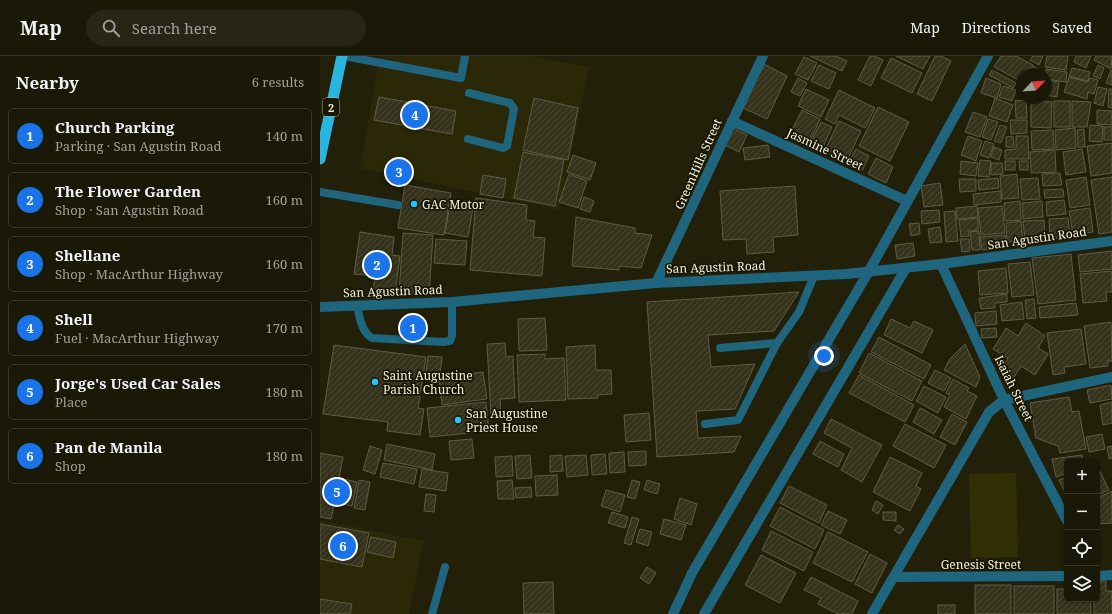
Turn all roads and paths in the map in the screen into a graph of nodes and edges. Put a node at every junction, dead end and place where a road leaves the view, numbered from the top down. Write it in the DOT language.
graph roads {
  1 [pos="343,56"];
  2 [pos="465,56"];
  3 [pos="763,56"];
  4 [pos="988,56"];
  5 [pos="469,93"];
  6 [pos="732,121"];
  7 [pos="468,139"];
  8 [pos="320,158"];
  9 [pos="320,192"];
  10 [pos="907,201"];
  11 [pos="398,205"];
  12 [pos="1112,241"];
  13 [pos="941,264"];
  14 [pos="906,268"];
  15 [pos="869,271"];
  16 [pos="814,276"];
  17 [pos="656,282"];
  18 [pos="452,302"];
  19 [pos="320,306"];
  20 [pos="357,306"];
  21 [pos="778,342"];
  22 [pos="720,348"];
  23 [pos="1112,377"];
  24 [pos="1004,400"];
  25 [pos="705,424"];
  26 [pos="1064,515"];
  27 [pos="446,568"];
  28 [pos="1064,576"];
  29 [pos="1100,576"];
  30 [pos="1112,576"];
  31 [pos="895,577"];
  32 [pos="432,614"];
  33 [pos="673,614"];
  34 [pos="704,614"];
  35 [pos="872,614"];
  1 -- 2 [label="lane"];
  1 -- 8 [label="highway, 2"];
  3 -- 6 [label="street, GreenHills Street"];
  4 -- 10 [label="street"];
  5 -- 7 [label="lane"];
  6 -- 10 [label="street, Jasmine Street"];
  6 -- 17 [label="street, GreenHills Street"];
  9 -- 11 [label="lane"];
  10 -- 15 [label="street"];
  12 -- 13 [label="street, San Agustin Road"];
  13 -- 14 [label="street, San Agustin Road"];
  13 -- 24 [label="street, Isaiah Street"];
  14 -- 15 [label="street, San Agustin Road"];
  14 -- 34 [label="street"];
  15 -- 16 [label="street, San Agustin Road"];
  15 -- 33 [label="street"];
  16 -- 17 [label="street, San Agustin Road"];
  16 -- 21 [label="lane"];
  17 -- 18 [label="street, San Agustin Road"];
  18 -- 20 [label="street, San Agustin Road"];
  18 -- 20 [label="lane"];
  19 -- 20 [label="street, San Agustin Road"];
  21 -- 22 [label="lane"];
  21 -- 25 [label="lane"];
  23 -- 24 [label="street"];
  24 -- 26 [label="street, Isaiah Street"];
  24 -- 31 [label="street"];
  27 -- 32 [label="lane"];
  28 -- 31 [label="street, Genesis Street"];
  29 -- 30 [label="street"];
  31 -- 35 [label="street"];
}
